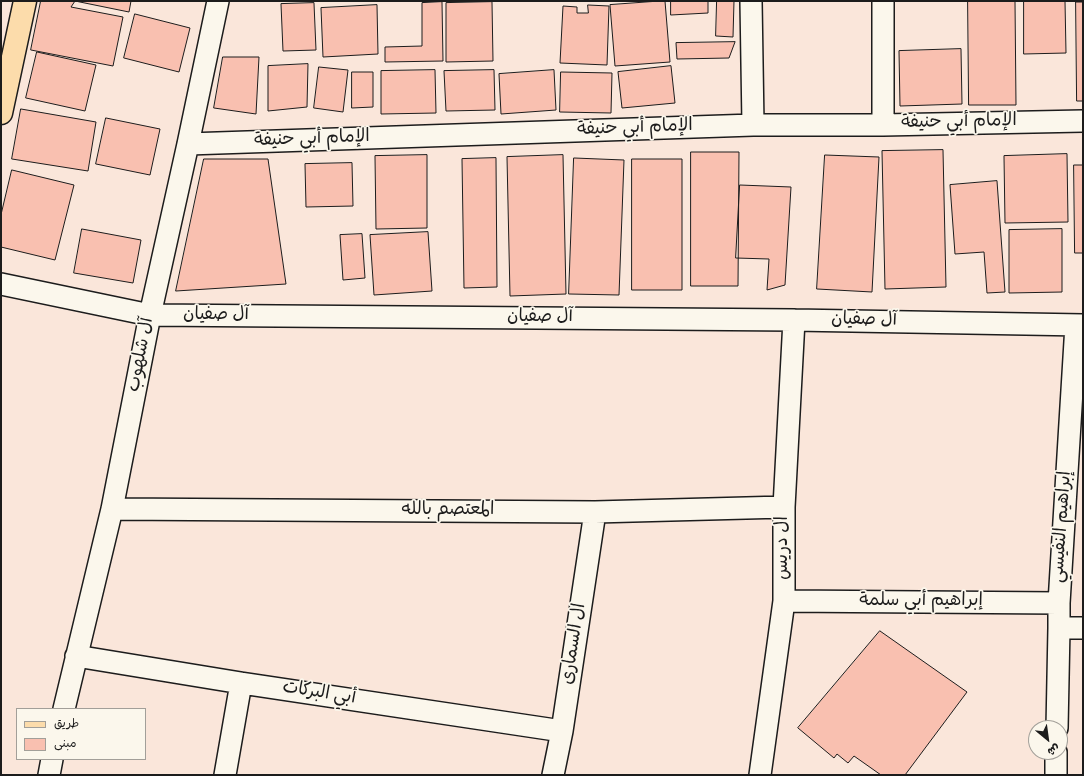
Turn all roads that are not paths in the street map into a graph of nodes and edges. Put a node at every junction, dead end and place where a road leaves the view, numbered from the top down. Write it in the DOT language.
graph roads {
  1 [pos="25,1"];
  2 [pos="218,1"];
  3 [pos="751,1"];
  4 [pos="883,1"];
  5 [pos="1,113"];
  6 [pos="1083,121"];
  7 [pos="753,125"];
  8 [pos="883,125"];
  9 [pos="188,144"];
  10 [pos="1,284"];
  11 [pos="150,315"];
  12 [pos="794,320"];
  13 [pos="1079,325"];
  14 [pos="784,507"];
  15 [pos="112,509"];
  16 [pos="595,512"];
  17 [pos="784,601"];
  18 [pos="1059,603"];
  19 [pos="1060,628"];
  20 [pos="1083,628"];
  21 [pos="76,656"];
  22 [pos="241,683"];
  23 [pos="64,708"];
  24 [pos="1057,720"];
  25 [pos="562,731"];
  26 [pos="52,760"];
  27 [pos="1056,760"];
  28 [pos="49,775"];
  29 [pos="225,775"];
  30 [pos="553,775"];
  31 [pos="760,775"];
  32 [pos="1056,775"];
  1 -- 5 [label="main road"];
  2 -- 9 [label="street, آل شلهوب"];
  3 -- 7 [label="street"];
  4 -- 8 [label="street"];
  6 -- 8 [label="street, الإمام أبي حنيفة"];
  7 -- 8 [label="street, الإمام أبي حنيفة"];
  7 -- 9 [label="street, الإمام أبي حنيفة"];
  9 -- 11 [label="street, آل شلهوب"];
  10 -- 11 [label="street, آل صفيان"];
  11 -- 12 [label="street, آل صفيان"];
  11 -- 15 [label="street, آل شلهوب"];
  12 -- 13 [label="street, آل صفيان"];
  12 -- 14 [label="street, ال دريس"];
  13 -- 18 [label="street, إبراهيم النفيسي"];
  14 -- 16 [label="street, المعتصم بالله"];
  14 -- 17 [label="street, ال دريس"];
  15 -- 16 [label="street, المعتصم بالله"];
  15 -- 21 [label="street, آل شلهوب"];
  16 -- 25 [label="street, ال السمارى"];
  17 -- 18 [label="street, إبراهيم أبي سلمة"];
  17 -- 31 [label="street, ال دريس"];
  18 -- 19 [label="street, إبراهيم النفيسي"];
  19 -- 20 [label="street"];
  19 -- 24 [label="street, إبراهيم النفيسي"];
  21 -- 22 [label="street, أبي البركات"];
  21 -- 23 [label="street, آل شلهوب"];
  22 -- 25 [label="street, أبي البركات"];
  22 -- 29 [label="street"];
  25 -- 30 [label="street, ال السمارى"];
  26 -- 28 [label="street"];
  27 -- 32 [label="street"];
}
